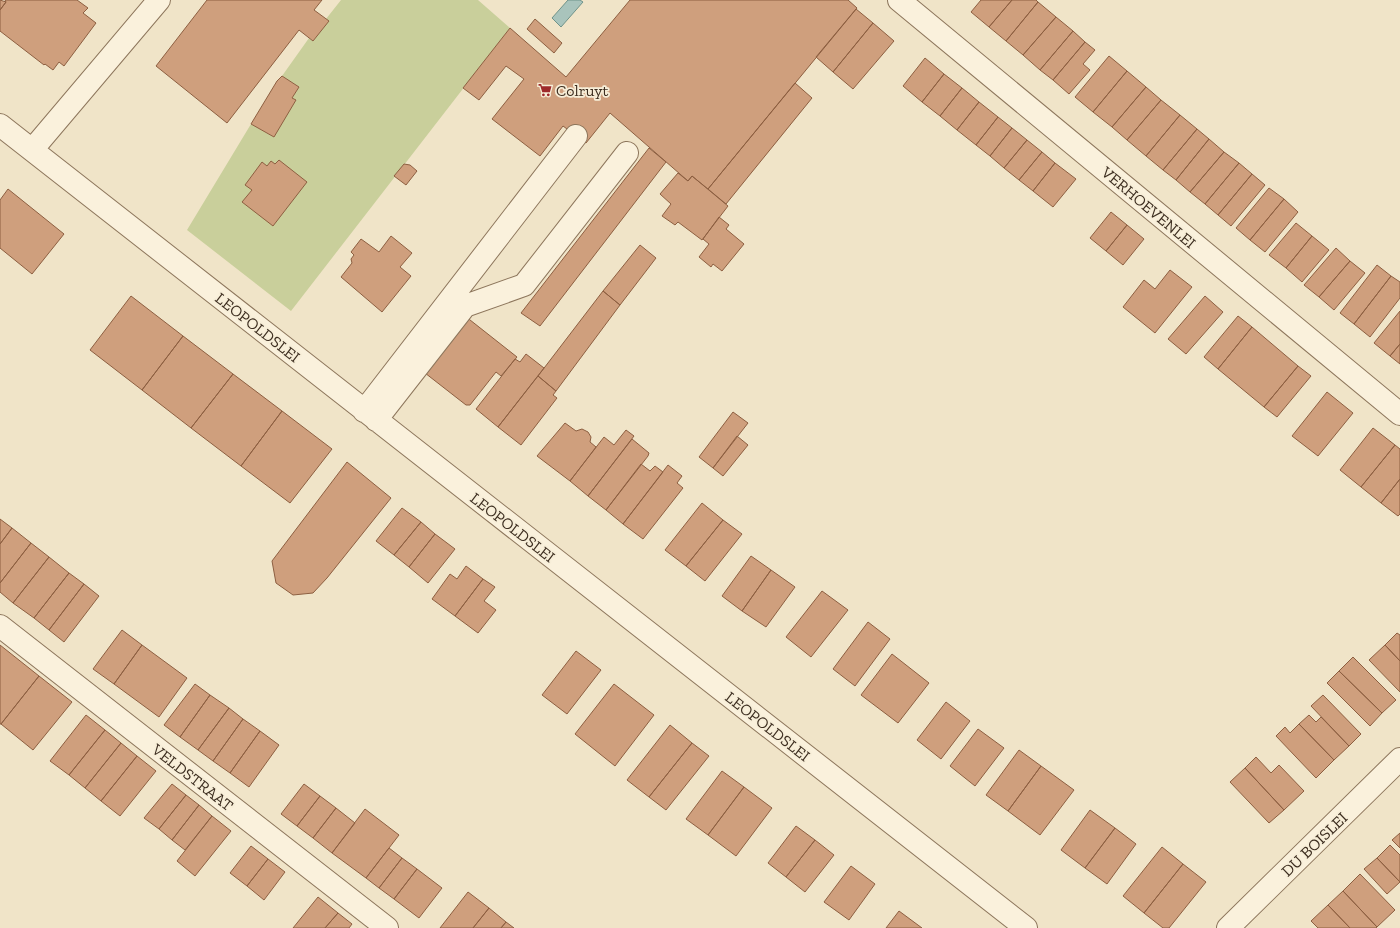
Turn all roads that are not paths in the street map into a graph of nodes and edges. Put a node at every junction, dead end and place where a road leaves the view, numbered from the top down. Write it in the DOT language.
graph roads {
  1 [pos="159,0"];
  2 [pos="899,0"];
  3 [pos="0,125"];
  4 [pos="576,136"];
  5 [pos="32,150"];
  6 [pos="627,152"];
  7 [pos="1400,414"];
  8 [pos="370,415"];
  9 [pos="0,626"];
  10 [pos="1400,759"];
  11 [pos="387,928"];
  12 [pos="1026,928"];
  13 [pos="1228,928"];
  1 -- 5 [label="street"];
  2 -- 7 [label="street, VERHOEVENLEI"];
  3 -- 5 [label="street, LEOPOLDSLEI"];
  4 -- 8 [label="street"];
  5 -- 8 [label="street, LEOPOLDSLEI"];
  6 -- 8 [label="street"];
  8 -- 12 [label="street, LEOPOLDSLEI"];
  9 -- 11 [label="street, VELDSTRAAT"];
  10 -- 13 [label="street, DU BOISLEI"];
}
